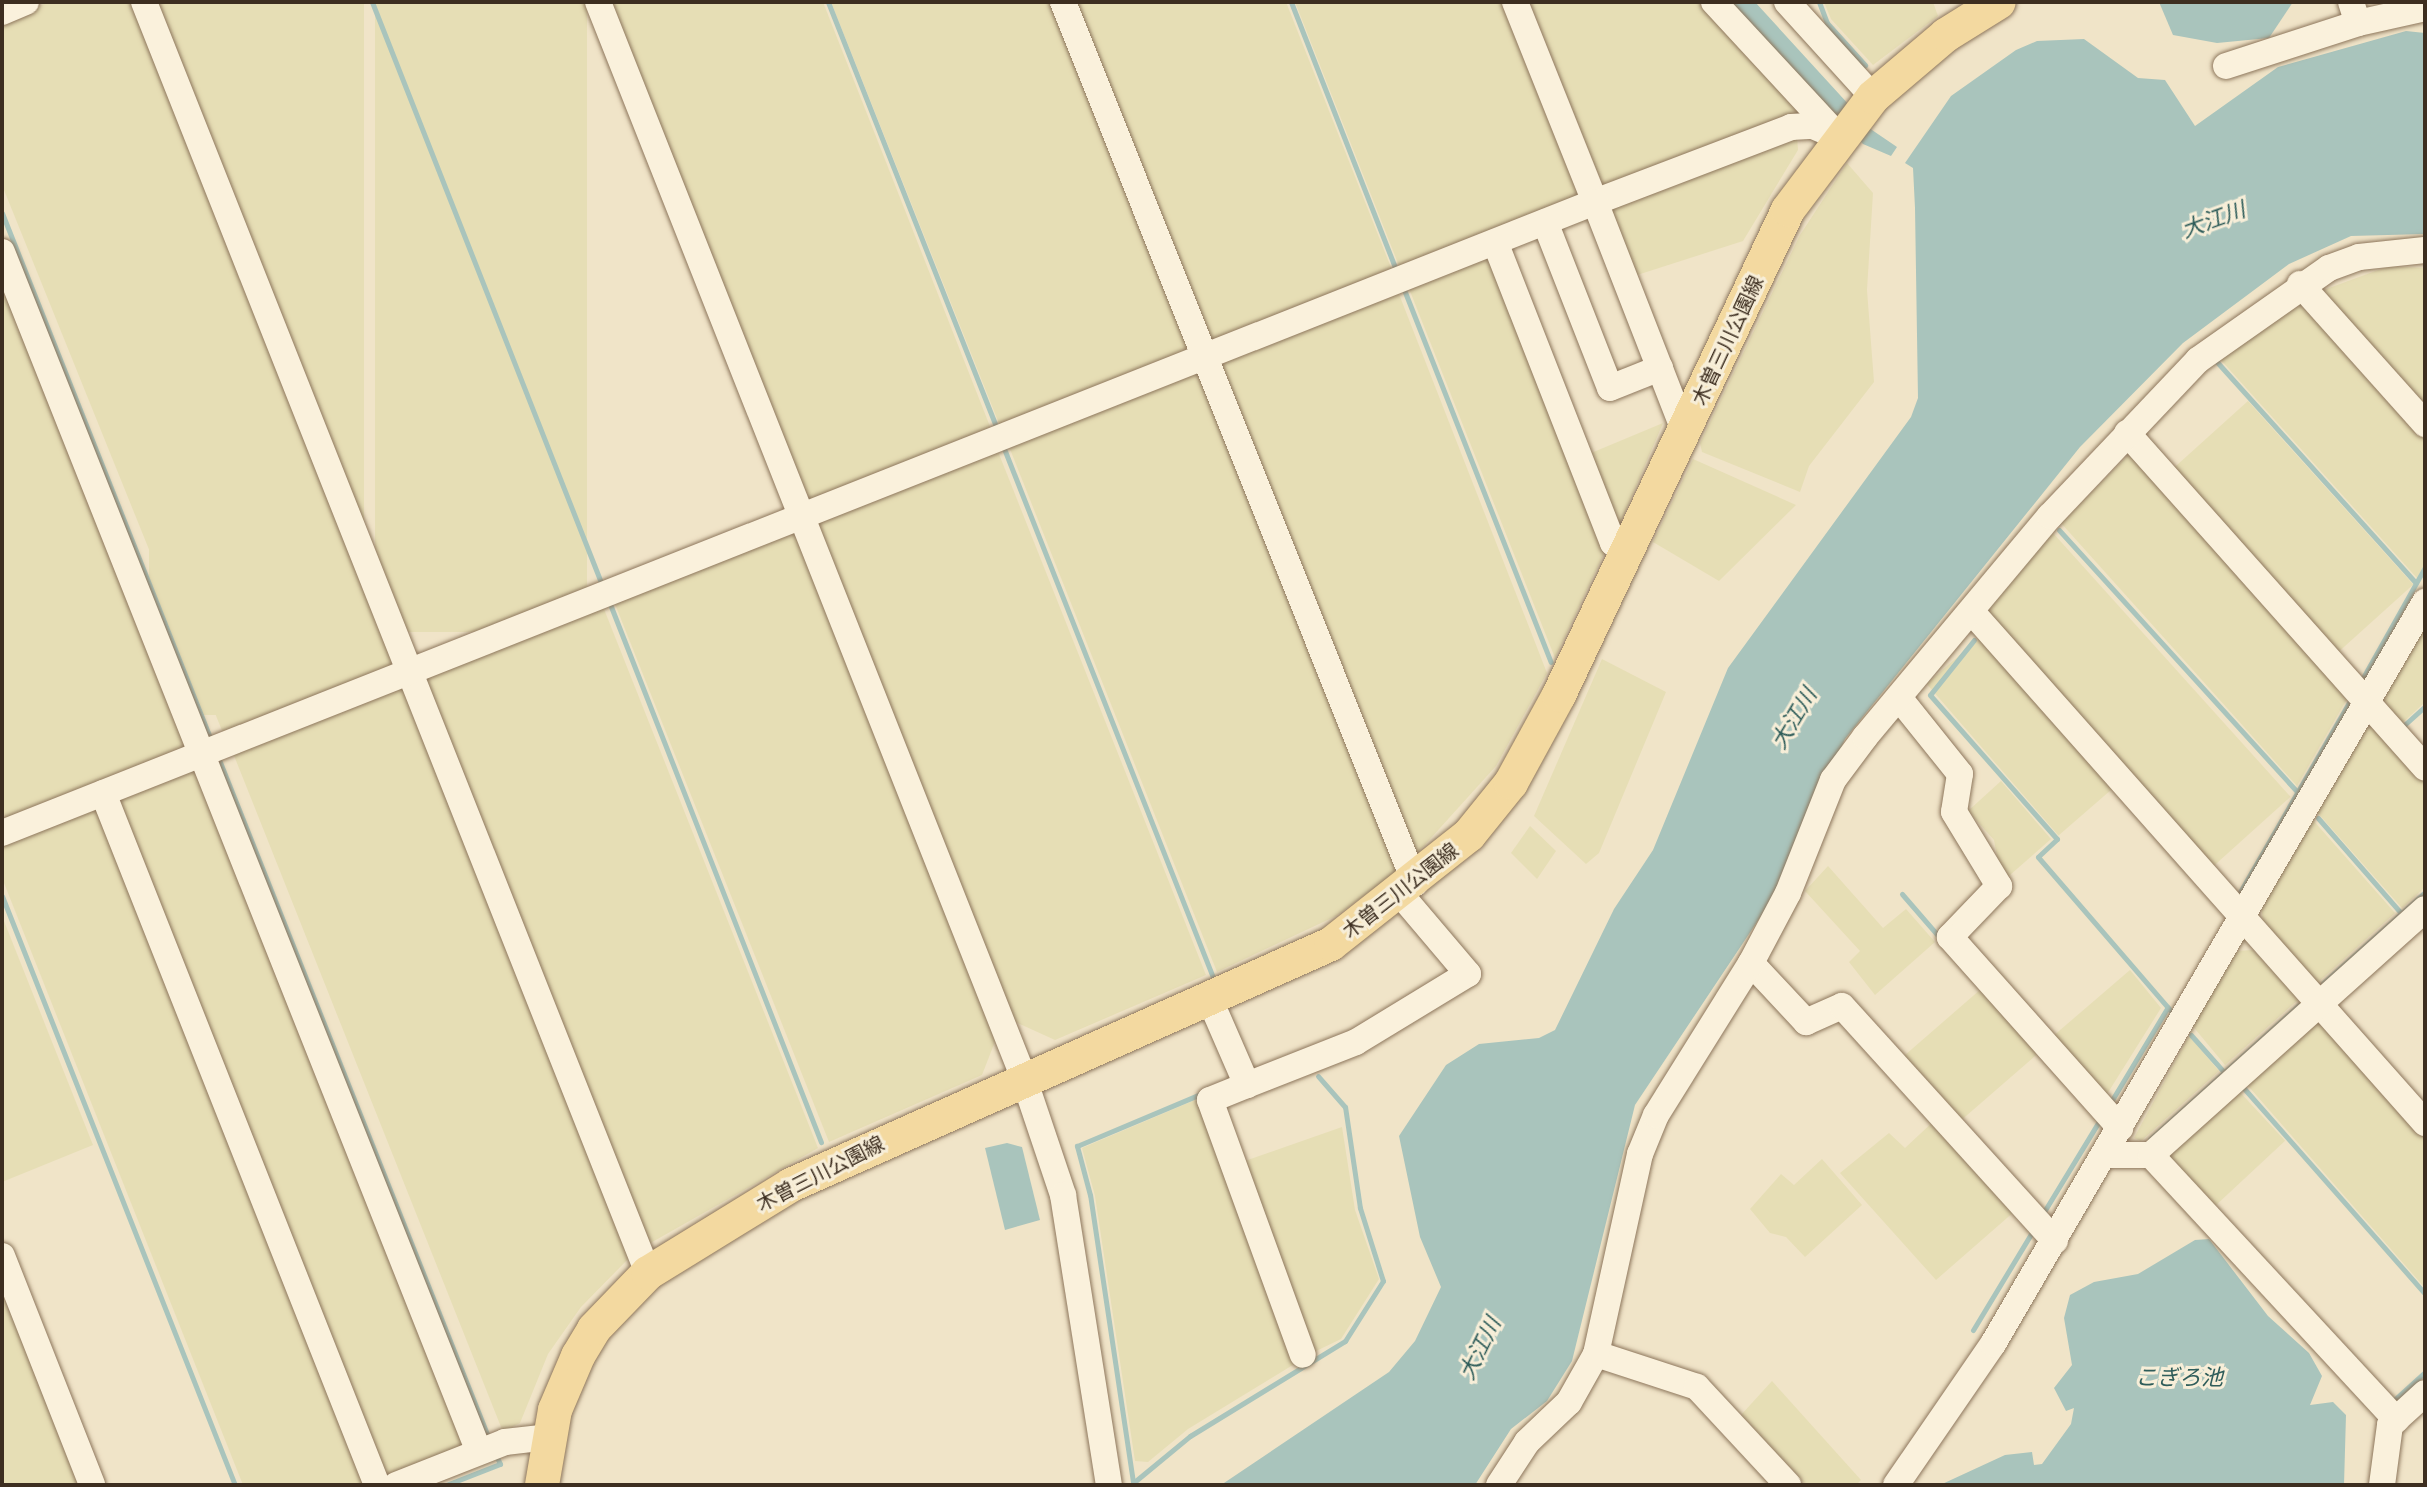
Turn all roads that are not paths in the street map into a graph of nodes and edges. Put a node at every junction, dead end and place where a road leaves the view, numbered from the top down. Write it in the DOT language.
graph roads {
  1 [pos="26,2"];
  2 [pos="144,2"];
  3 [pos="598,2"];
  4 [pos="1063,2"];
  5 [pos="1515,2"];
  6 [pos="1714,2"];
  7 [pos="1774,2"];
  8 [pos="1787,2"];
  9 [pos="1999,2"];
  10 [pos="2425,8"];
  11 [pos="2,12"];
  12 [pos="2354,12"];
  13 [pos="2226,66"];
  14 [pos="1854,110"];
  15 [pos="1595,202"];
  16 [pos="1545,222"];
  17 [pos="1495,242"];
  18 [pos="2425,250"];
  19 [pos="2,252"];
  20 [pos="2300,284"];
  21 [pos="1203,357"];
  22 [pos="1660,368"];
  23 [pos="2425,424"];
  24 [pos="1684,430"];
  25 [pos="2127,433"];
  26 [pos="802,516"];
  27 [pos="1627,551"];
  28 [pos="2425,602"];
  29 [pos="1972,612"];
  30 [pos="408,672"];
  31 [pos="1900,699"];
  32 [pos="2366,700"];
  33 [pos="211,750"];
  34 [pos="2425,767"];
  35 [pos="103,793"];
  36 [pos="4,827"];
  37 [pos="1408,889"];
  38 [pos="2425,909"];
  39 [pos="2244,916"];
  40 [pos="1751,963"];
  41 [pos="1210,1000"];
  42 [pos="2318,1004"];
  43 [pos="1023,1076"];
  44 [pos="1247,1085"];
  45 [pos="2425,1123"];
  46 [pos="2120,1128"];
  47 [pos="2104,1155"];
  48 [pos="2151,1155"];
  49 [pos="2055,1241"];
  50 [pos="2,1256"];
  51 [pos="648,1273"];
  52 [pos="1596,1354"];
  53 [pos="1303,1355"];
  54 [pos="2425,1393"];
  55 [pos="2396,1420"];
  56 [pos="548,1437"];
  57 [pos="488,1448"];
  58 [pos="92,1485"];
  59 [pos="377,1485"];
  60 [pos="396,1485"];
  61 [pos="542,1485"];
  62 [pos="1109,1485"];
  63 [pos="1499,1485"];
  64 [pos="1788,1485"];
  65 [pos="1896,1485"];
  66 [pos="2382,1485"];
  1 -- 11 [label="street"];
  2 -- 30 [label="street"];
  3 -- 26 [label="street"];
  4 -- 21 [label="street"];
  5 -- 15 [label="street"];
  6 -- 14 [label="street"];
  7 -- 14 [label="street"];
  8 -- 14 [label="street"];
  9 -- 14 [label="main road, 木曽三川公園線"];
  10 -- 12 [label="street"];
  12 -- 13 [label="street"];
  14 -- 15 [label="street"];
  14 -- 24 [label="main road, 木曽三川公園線"];
  15 -- 16 [label="street"];
  15 -- 22 [label="street"];
  16 -- 17 [label="street"];
  16 -- 22 [label="street"];
  17 -- 21 [label="street"];
  17 -- 27 [label="street"];
  18 -- 20 [label="street"];
  19 -- 33 [label="street"];
  20 -- 23 [label="street"];
  20 -- 25 [label="street"];
  21 -- 26 [label="street"];
  21 -- 37 [label="street"];
  22 -- 24 [label="street"];
  24 -- 27 [label="main road, 木曽三川公園線"];
  25 -- 29 [label="street"];
  25 -- 32 [label="street"];
  26 -- 30 [label="street"];
  26 -- 43 [label="street"];
  27 -- 37 [label="main road, 木曽三川公園線"];
  28 -- 32 [label="street"];
  29 -- 31 [label="street"];
  29 -- 39 [label="street"];
  30 -- 33 [label="street"];
  30 -- 51 [label="street"];
  31 -- 40 [label="street"];
  31 -- 46 [label="street"];
  32 -- 34 [label="street"];
  32 -- 39 [label="street"];
  33 -- 35 [label="street"];
  33 -- 57 [label="street"];
  35 -- 36 [label="street"];
  35 -- 59 [label="street"];
  37 -- 41 [label="main road, 木曽三川公園線"];
  37 -- 44 [label="street"];
  38 -- 42 [label="street"];
  39 -- 42 [label="street"];
  39 -- 46 [label="street"];
  40 -- 49 [label="street"];
  40 -- 52 [label="street"];
  41 -- 43 [label="main road, 木曽三川公園線"];
  41 -- 44 [label="street"];
  42 -- 45 [label="street"];
  42 -- 48 [label="street"];
  43 -- 51 [label="main road, 木曽三川公園線"];
  43 -- 62 [label="street"];
  44 -- 53 [label="street"];
  46 -- 47 [label="street"];
  47 -- 48 [label="street"];
  47 -- 49 [label="street"];
  48 -- 55 [label="street"];
  49 -- 65 [label="street"];
  50 -- 58 [label="street"];
  51 -- 56 [label="main road, 木曽三川公園線"];
  52 -- 63 [label="street"];
  52 -- 64 [label="street"];
  54 -- 55 [label="street"];
  55 -- 66 [label="street"];
  56 -- 57 [label="street"];
  56 -- 61 [label="main road, 木曽三川公園線"];
  57 -- 60 [label="street"];
}
